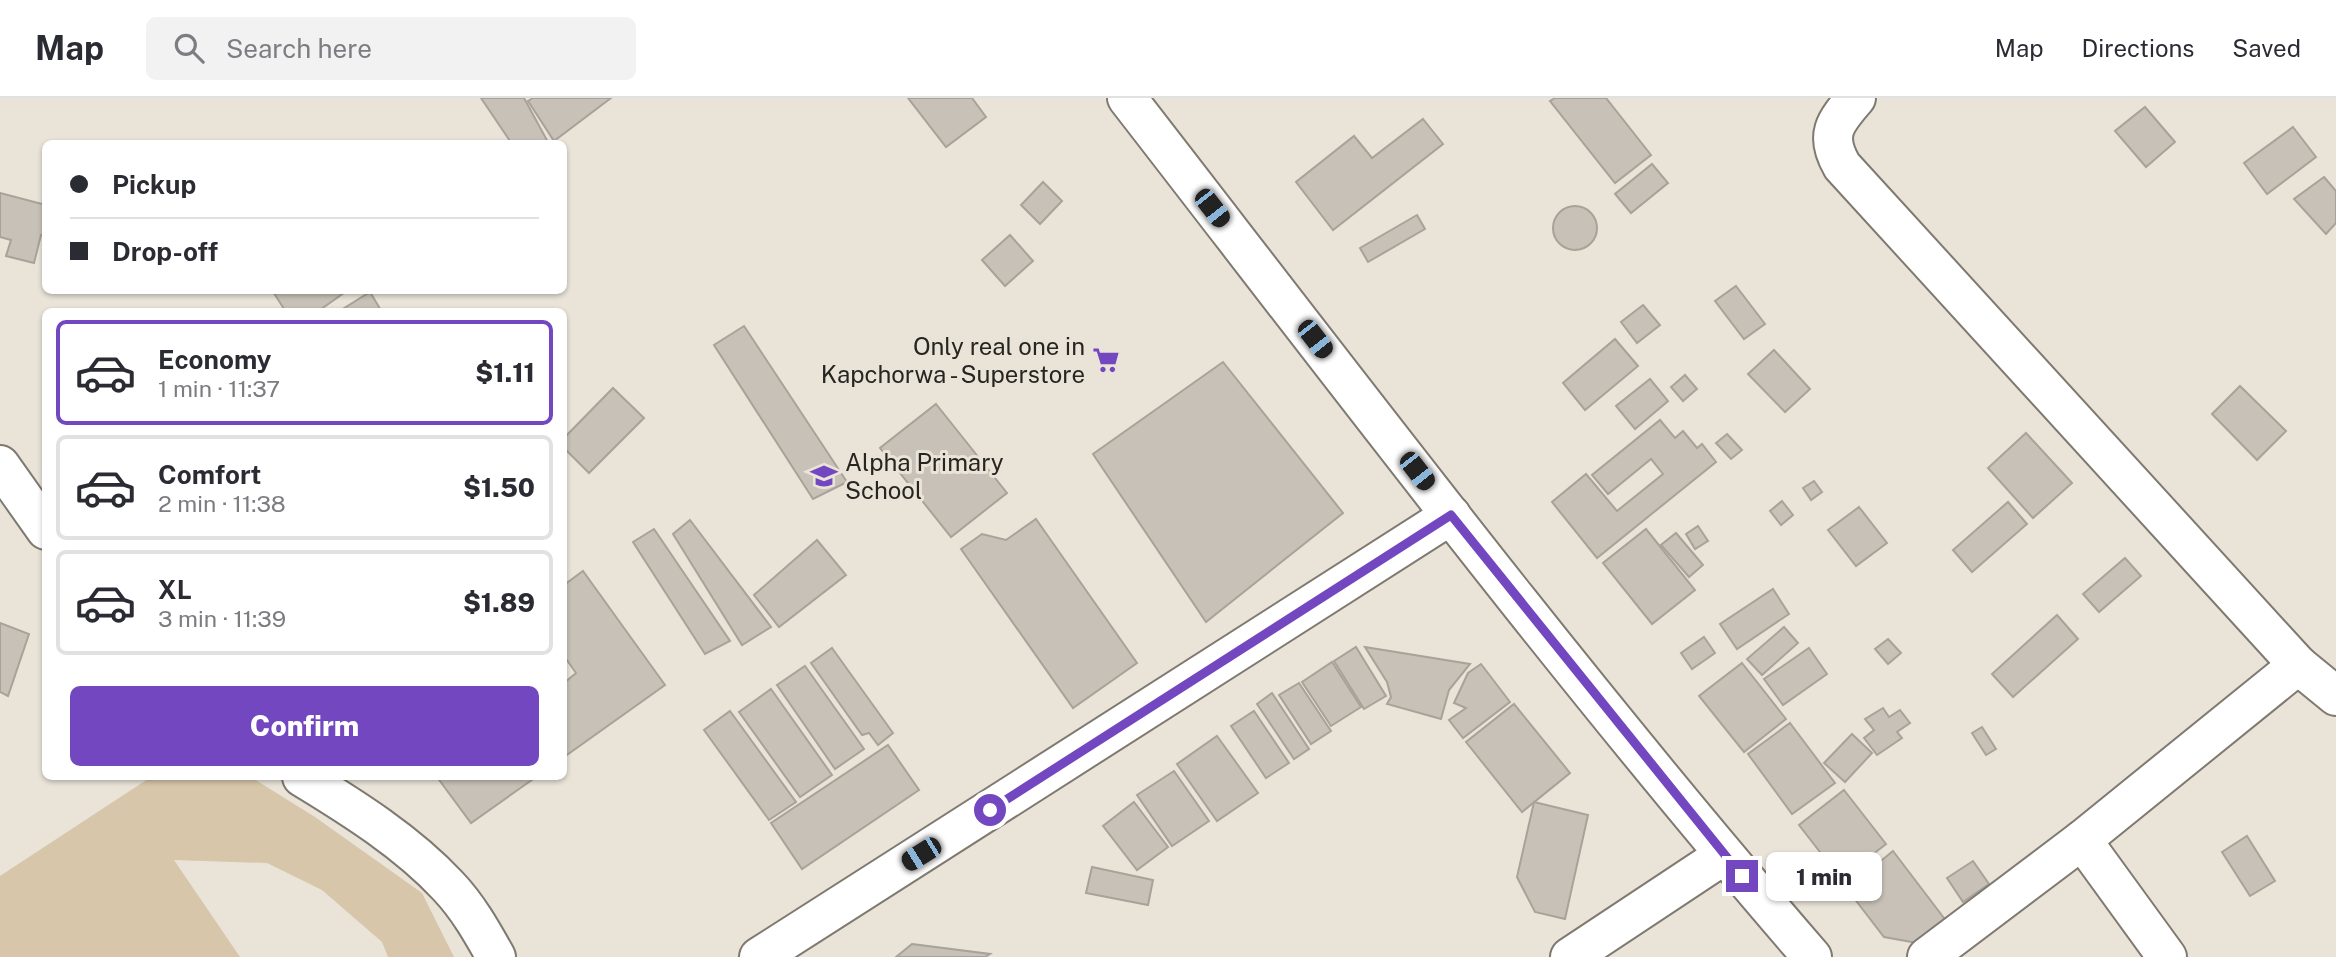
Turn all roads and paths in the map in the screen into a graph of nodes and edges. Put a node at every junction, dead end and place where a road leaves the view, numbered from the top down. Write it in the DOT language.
graph roads {
  1 [pos="1127,98"];
  2 [pos="1856,98"];
  3 [pos="0,465"];
  4 [pos="1451,515"];
  5 [pos="42,524"];
  6 [pos="2298,665"];
  7 [pos="2336,696"];
  8 [pos="307,780"];
  9 [pos="2082,840"];
  10 [pos="1724,855"];
  11 [pos="496,957"];
  12 [pos="759,957"];
  13 [pos="1570,957"];
  14 [pos="1812,957"];
  15 [pos="1927,957"];
  16 [pos="2167,957"];
  1 -- 4 [label="street"];
  2 -- 6 [label="street"];
  3 -- 5 [label="street"];
  4 -- 10 [label="street"];
  4 -- 12 [label="street"];
  6 -- 7 [label="street"];
  6 -- 9 [label="street"];
  8 -- 11 [label="street"];
  9 -- 15 [label="street"];
  9 -- 16 [label="street"];
  10 -- 13 [label="street"];
  10 -- 14 [label="street"];
}
